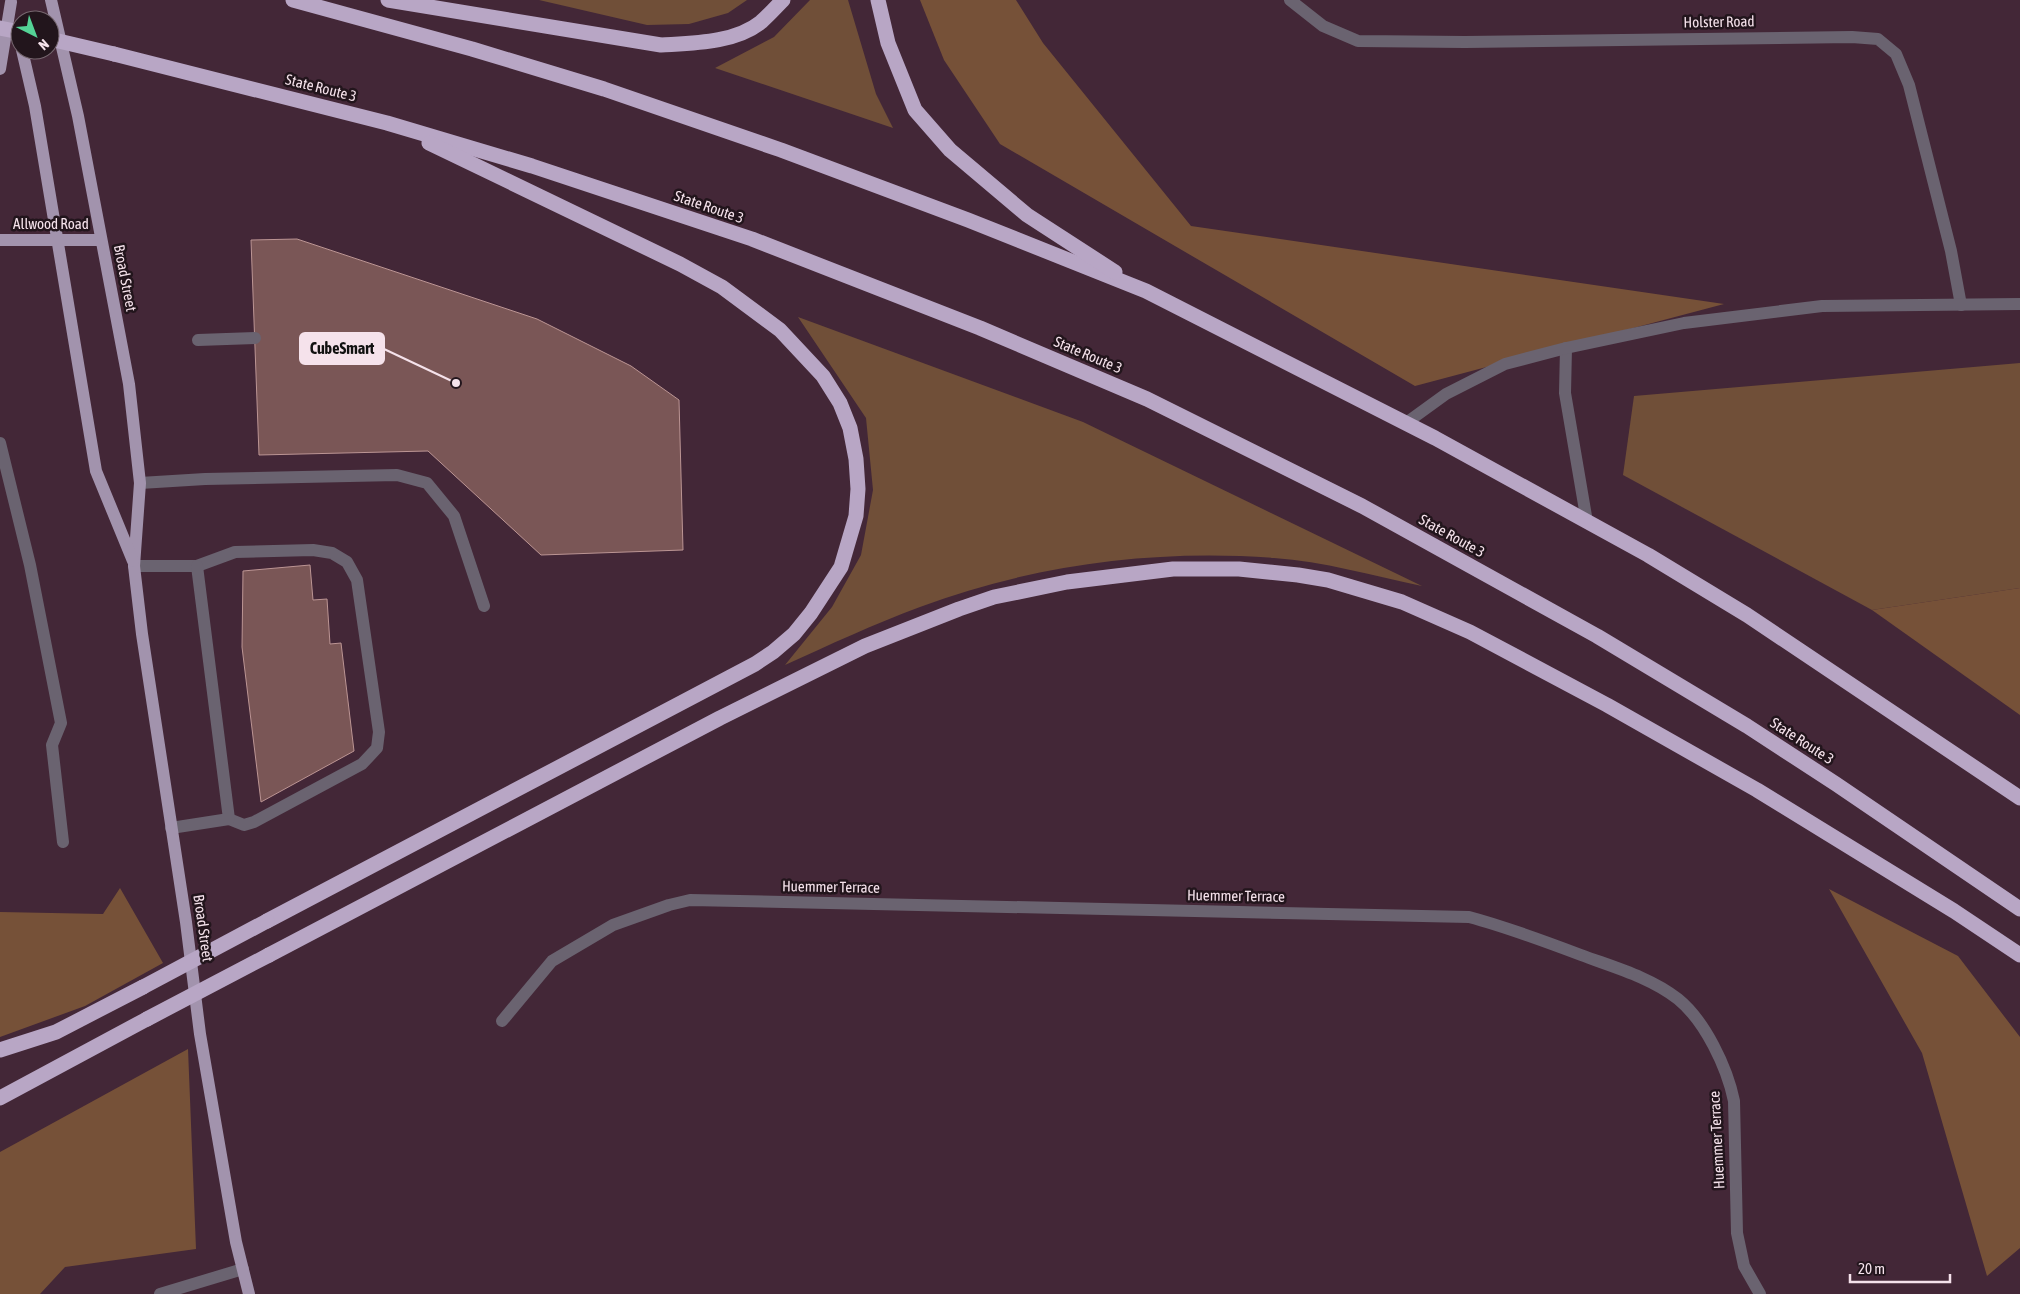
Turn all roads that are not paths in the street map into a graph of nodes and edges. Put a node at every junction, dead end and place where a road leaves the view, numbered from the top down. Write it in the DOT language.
graph roads {
  1 [pos="51,0"];
  2 [pos="293,0"];
  3 [pos="388,0"];
  4 [pos="783,0"];
  5 [pos="878,0"];
  6 [pos="1290,0"];
  7 [pos="10,1"];
  8 [pos="60,41"];
  9 [pos="24,60"];
  10 [pos="0,69"];
  11 [pos="387,123"];
  12 [pos="0,240"];
  13 [pos="57,240"];
  14 [pos="101,240"];
  15 [pos="1146,291"];
  16 [pos="2020,304"];
  17 [pos="1961,305"];
  18 [pos="255,338"];
  19 [pos="198,340"];
  20 [pos="1566,348"];
  21 [pos="1406,423"];
  22 [pos="0,442"];
  23 [pos="140,483"];
  24 [pos="1587,522"];
  25 [pos="134,566"];
  26 [pos="196,566"];
  27 [pos="484,606"];
  28 [pos="2020,798"];
  29 [pos="228,819"];
  30 [pos="171,828"];
  31 [pos="63,842"];
  32 [pos="2020,909"];
  33 [pos="2020,955"];
  34 [pos="502,1021"];
  35 [pos="0,1050"];
  36 [pos="0,1098"];
  37 [pos="243,1269"];
  38 [pos="160,1294"];
  39 [pos="249,1294"];
  40 [pos="1760,1294"];
  1 -- 14 [label="main road, Broad Street"];
  2 -- 15 [label="highway"];
  3 -- 4 [label="highway"];
  5 -- 15 [label="highway"];
  6 -- 17 [label="street, Holster Road"];
  7 -- 10 [label="main road"];
  8 -- 11 [label="highway, State Route 3, bridge"];
  9 -- 13 [label="main road, Broad Street"];
  11 -- 32 [label="highway, State Route 3"];
  11 -- 35 [label="highway, bridge"];
  12 -- 13 [label="main road, Allwood Road"];
  13 -- 14 [label="main road, Allwood Road"];
  13 -- 25 [label="main road, Broad Street"];
  14 -- 23 [label="main road, Broad Street"];
  15 -- 21 [label="highway"];
  16 -- 17 [label="street"];
  17 -- 20 [label="street"];
  18 -- 19 [label="street"];
  20 -- 21 [label="street"];
  20 -- 24 [label="street"];
  21 -- 24 [label="highway"];
  22 -- 31 [label="street"];
  23 -- 25 [label="main road, Broad Street"];
  23 -- 27 [label="street"];
  24 -- 28 [label="highway"];
  25 -- 26 [label="street"];
  25 -- 30 [label="main road, Broad Street"];
  26 -- 29 [label="street"];
  26 -- 29 [label="street"];
  29 -- 30 [label="street"];
  30 -- 37 [label="main road, Broad Street"];
  33 -- 36 [label="highway, bridge"];
  34 -- 40 [label="street, Huemmer Terrace"];
  37 -- 38 [label="street"];
  37 -- 39 [label="main road, Broad Street"];
}
